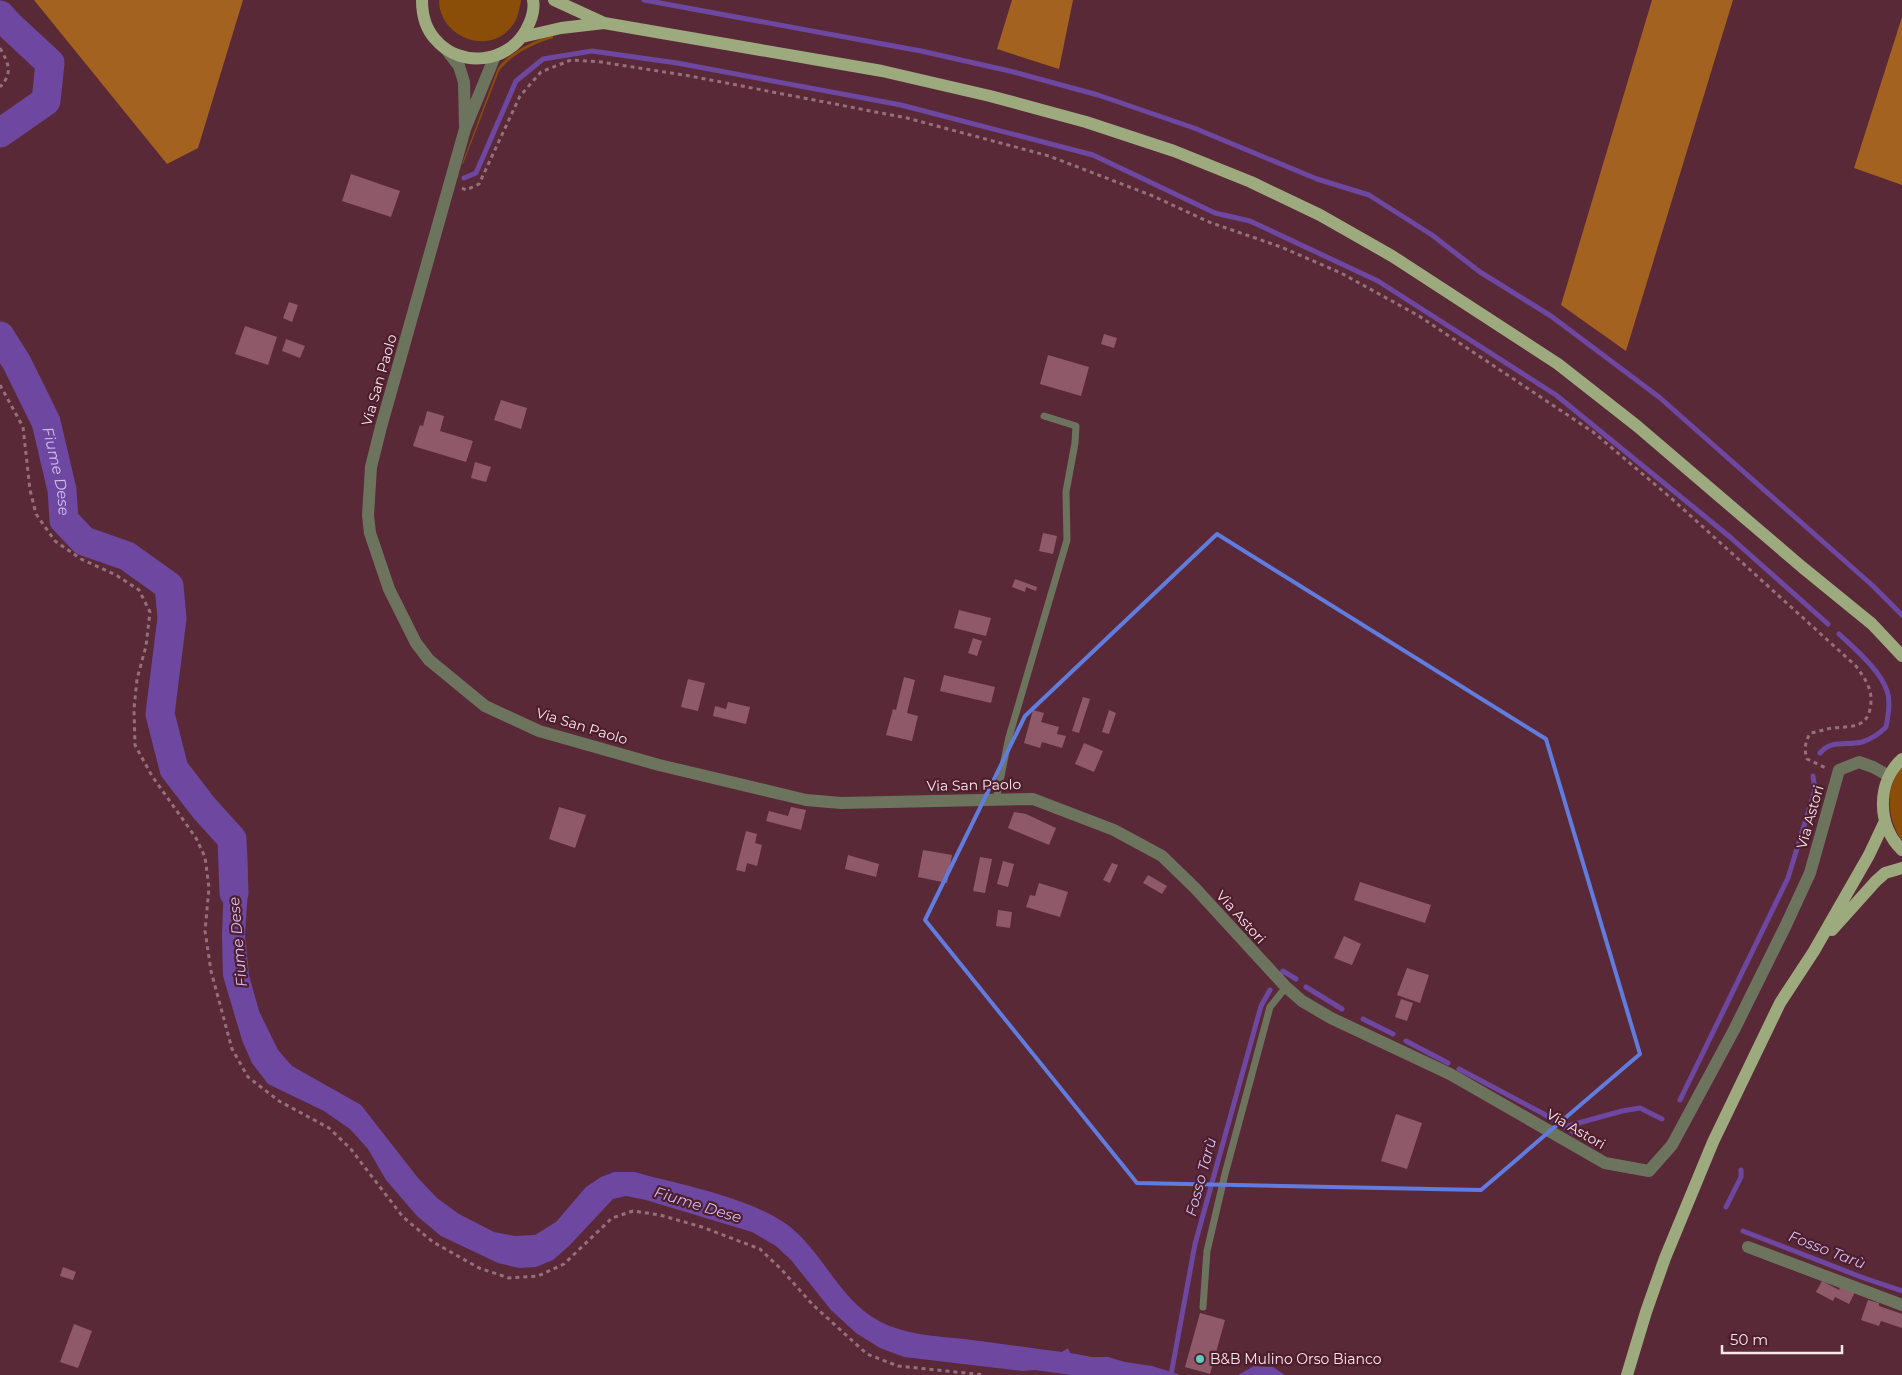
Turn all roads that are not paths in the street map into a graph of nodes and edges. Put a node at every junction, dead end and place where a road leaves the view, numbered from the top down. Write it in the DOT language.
graph roads {
  1 [pos="420,0"];
  2 [pos="533,0"];
  3 [pos="554,0"];
  4 [pos="604,23"];
  5 [pos="522,37"];
  6 [pos="446,49"];
  7 [pos="495,56"];
  8 [pos="465,128"];
  9 [pos="1044,416"];
  10 [pos="1902,657"];
  11 [pos="1902,749"];
  12 [pos="1900,761"];
  13 [pos="1889,776"];
  14 [pos="996,800"];
  15 [pos="1885,821"];
  16 [pos="1114,830"];
  17 [pos="1902,850"];
  18 [pos="1902,868"];
  19 [pos="1814,951"];
  20 [pos="1286,987"];
  21 [pos="1748,1246"];
  22 [pos="1902,1305"];
  23 [pos="1203,1307"];
  24 [pos="1627,1375"];
  1 -- 6 [label="main road"];
  2 -- 5 [label="main road"];
  3 -- 4 [label="main road"];
  4 -- 5 [label="main road"];
  4 -- 10 [label="main road"];
  5 -- 7 [label="main road"];
  6 -- 7 [label="main road"];
  6 -- 8 [label="street, Via San Paolo"];
  7 -- 8 [label="street, Via San Paolo"];
  8 -- 14 [label="street, Via San Paolo"];
  9 -- 14 [label="lane"];
  11 -- 12 [label="main road"];
  12 -- 13 [label="main road"];
  13 -- 15 [label="main road"];
  13 -- 20 [label="street, Via Astori"];
  14 -- 16 [label="street, Via San Paolo"];
  15 -- 17 [label="main road"];
  15 -- 19 [label="main road"];
  16 -- 20 [label="street, Via Astori"];
  18 -- 19 [label="main road"];
  19 -- 24 [label="main road"];
  20 -- 23 [label="lane"];
  21 -- 22 [label="street"];
}
